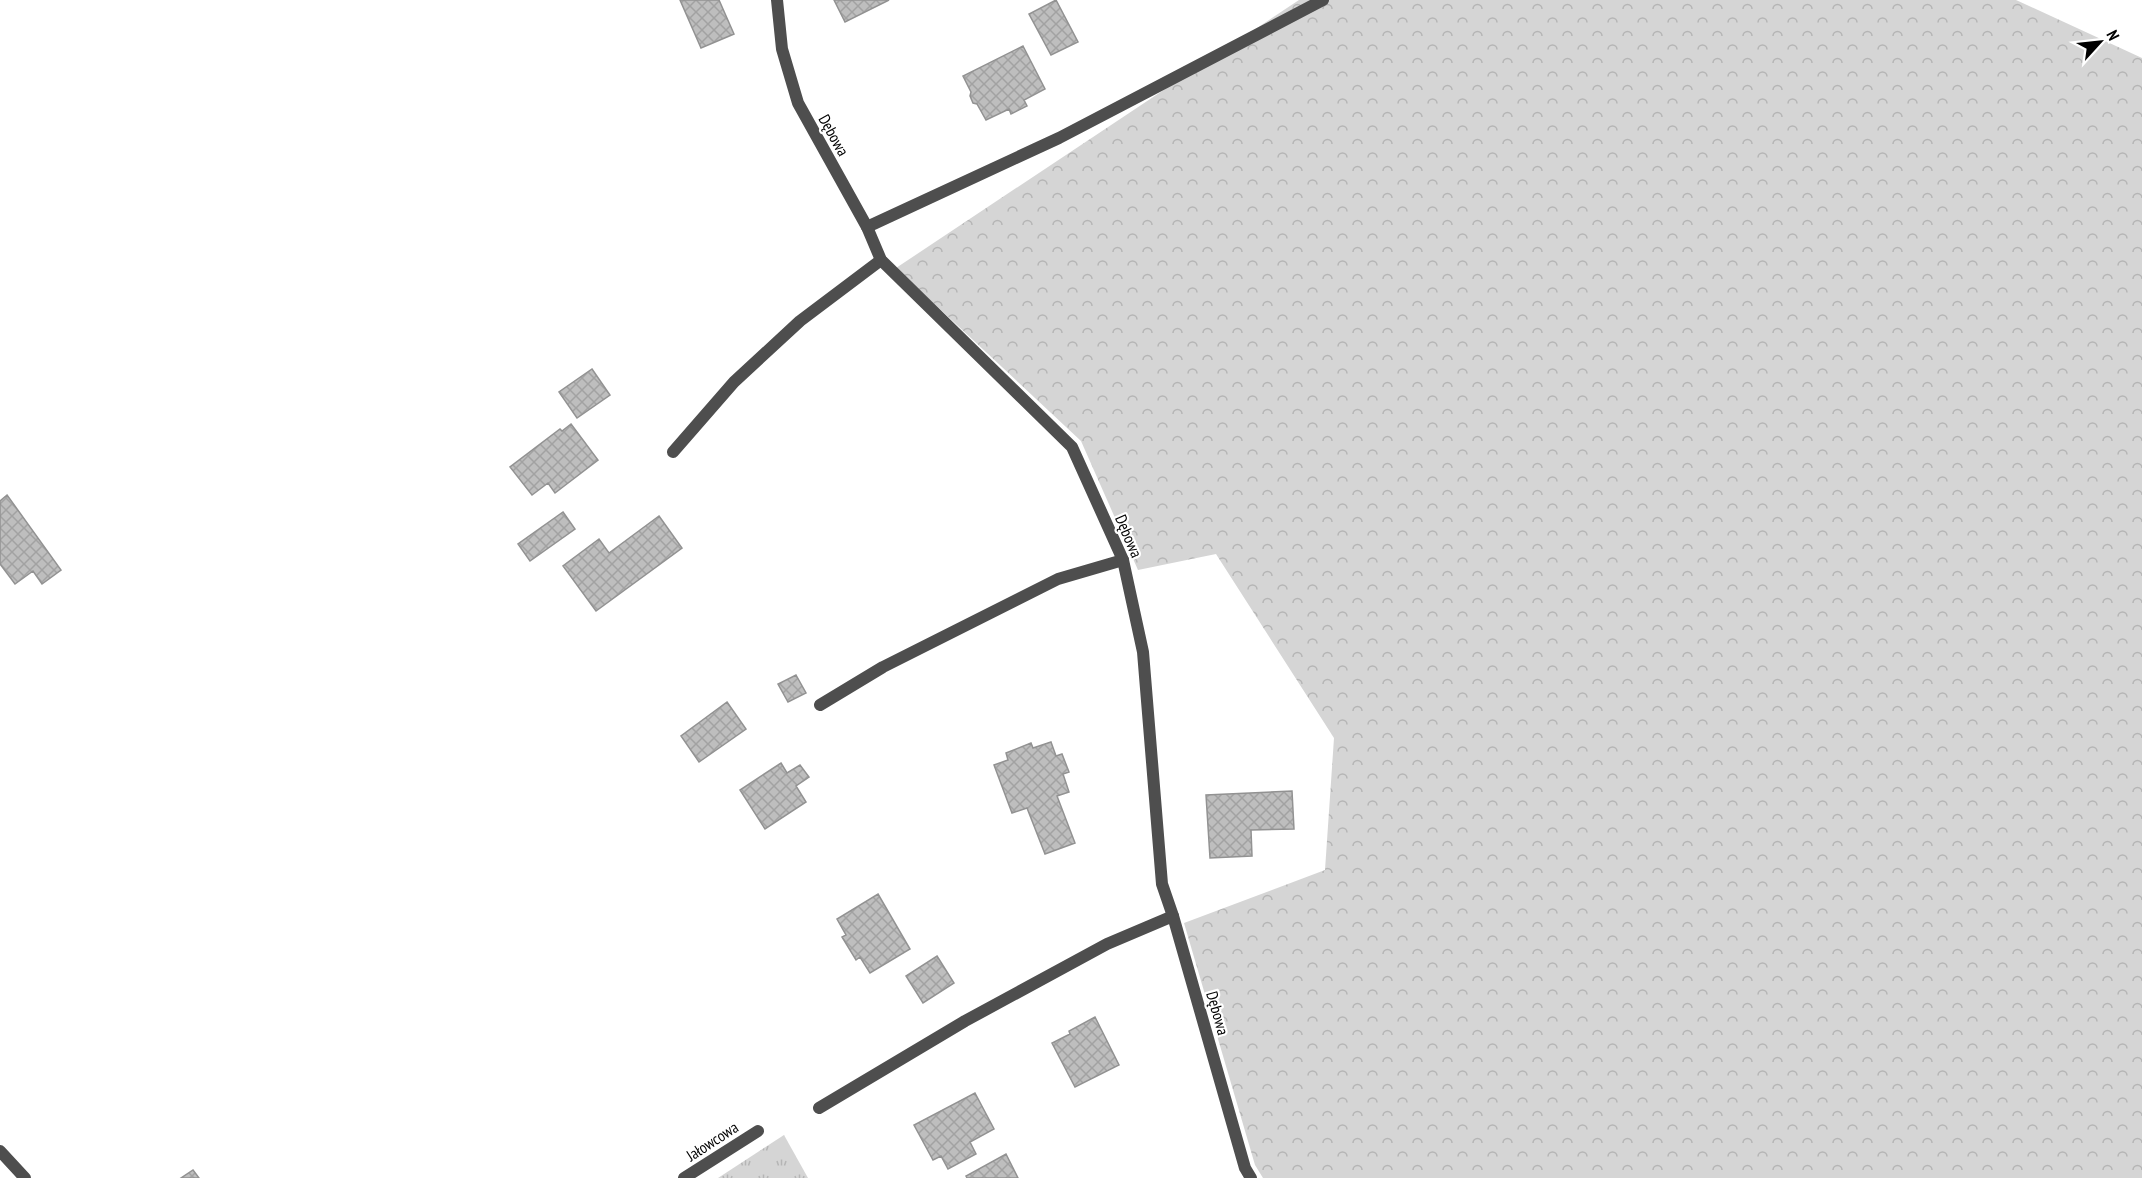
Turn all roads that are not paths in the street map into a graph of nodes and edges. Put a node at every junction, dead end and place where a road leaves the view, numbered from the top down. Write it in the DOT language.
graph roads {
  1 [pos="777,0"];
  2 [pos="1323,0"];
  3 [pos="867,227"];
  4 [pos="881,260"];
  5 [pos="673,452"];
  6 [pos="1123,560"];
  7 [pos="820,705"];
  8 [pos="1173,916"];
  9 [pos="819,1107"];
  10 [pos="758,1131"];
  11 [pos="0,1151"];
  12 [pos="26,1178"];
  13 [pos="684,1178"];
  14 [pos="1251,1178"];
  1 -- 3 [label="street, Dębowa"];
  2 -- 3 [label="street"];
  3 -- 4 [label="street, Dębowa"];
  4 -- 5 [label="street"];
  4 -- 6 [label="street, Dębowa"];
  6 -- 7 [label="street"];
  6 -- 8 [label="street, Dębowa"];
  8 -- 9 [label="street"];
  8 -- 14 [label="street, Dębowa"];
  10 -- 13 [label="street, Jałowcowa"];
  11 -- 12 [label="street"];
}
